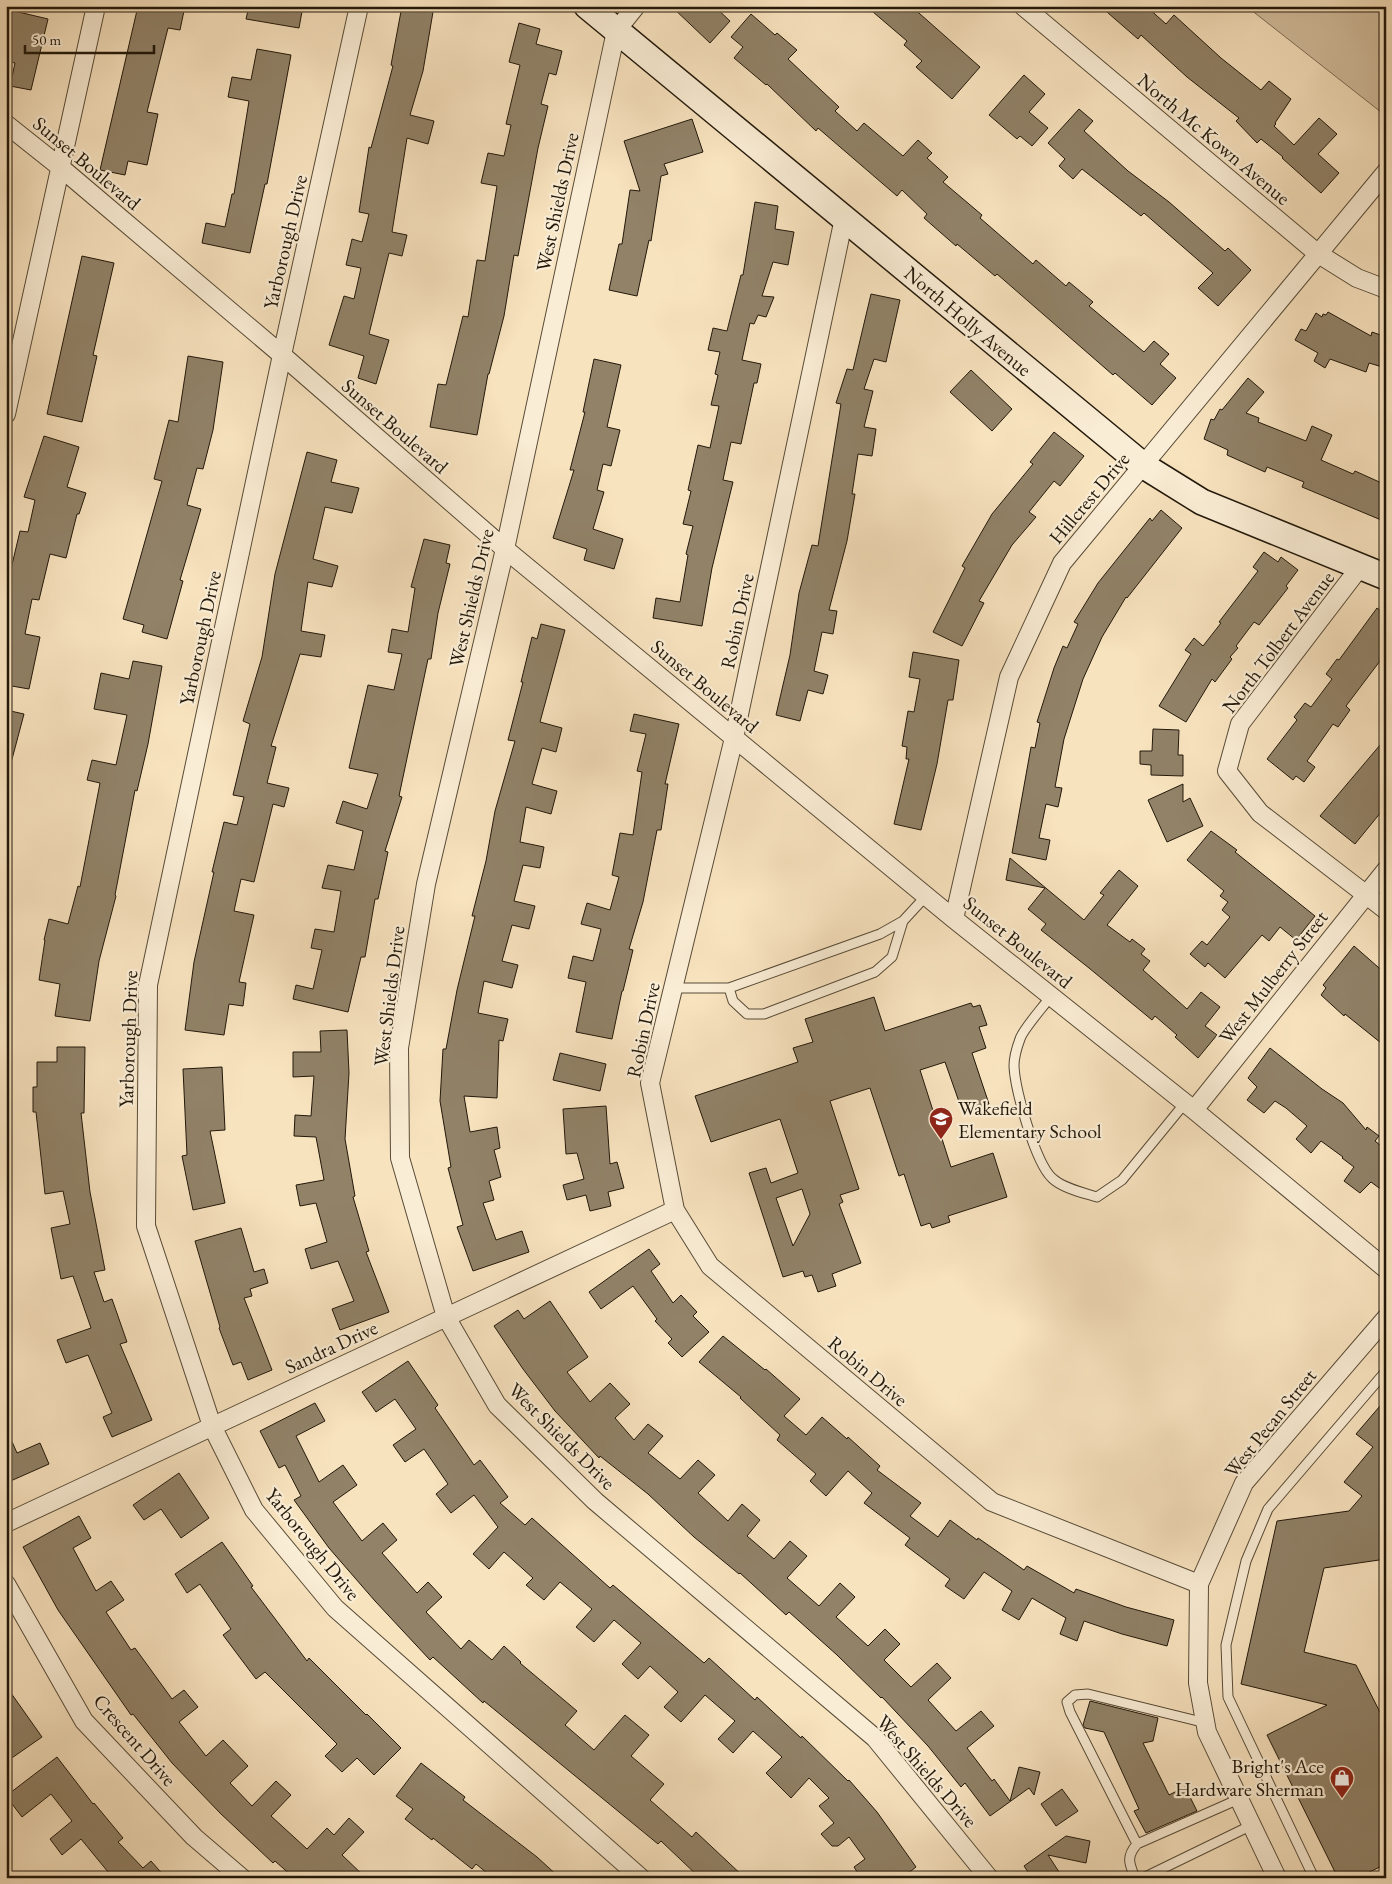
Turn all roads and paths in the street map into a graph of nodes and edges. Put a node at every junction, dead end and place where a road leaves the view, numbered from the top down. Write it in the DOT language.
graph roads {
  1 [pos="96,6"];
  2 [pos="359,6"];
  3 [pos="587,6"];
  4 [pos="636,6"];
  5 [pos="1023,6"];
  6 [pos="616,31"];
  7 [pos="6,124"];
  8 [pos="60,167"];
  9 [pos="1385,174"];
  10 [pos="844,218"];
  11 [pos="1317,253"];
  12 [pos="1386,290"];
  13 [pos="282,355"];
  14 [pos="6,414"];
  15 [pos="1144,466"];
  16 [pos="505,549"];
  17 [pos="1360,567"];
  18 [pos="1386,577"];
  19 [pos="734,738"];
  20 [pos="1386,870"];
  21 [pos="1366,894"];
  22 [pos="926,896"];
  23 [pos="1386,910"];
  24 [pos="954,919"];
  25 [pos="904,921"];
  26 [pos="673,988"];
  27 [pos="729,988"];
  28 [pos="1051,996"];
  29 [pos="1190,1106"];
  30 [pos="675,1210"];
  31 [pos="1386,1269"];
  32 [pos="446,1316"];
  33 [pos="1386,1318"];
  34 [pos="1386,1371"];
  35 [pos="212,1426"];
  36 [pos="6,1523"];
  37 [pos="6,1584"];
  38 [pos="1199,1584"];
  39 [pos="1206,1723"];
  40 [pos="1239,1799"];
  41 [pos="1252,1825"];
  42 [pos="1137,1844"];
  43 [pos="242,1878"];
  44 [pos="641,1878"];
  45 [pos="989,1878"];
  46 [pos="1135,1878"];
  47 [pos="1143,1878"];
  48 [pos="1277,1878"];
  49 [pos="1314,1878"];
  1 -- 8 [label="street"];
  2 -- 13 [label="street, Yarborough Drive"];
  3 -- 6 [label="street, North Holly Avenue"];
  4 -- 6 [label="street, West Shields Drive"];
  5 -- 11 [label="street, North Mc Kown Avenue"];
  6 -- 10 [label="street, North Holly Avenue"];
  6 -- 16 [label="street, West Shields Drive"];
  7 -- 8 [label="street, Sunset Boulevard"];
  8 -- 13 [label="street, Sunset Boulevard"];
  8 -- 14 [label="street"];
  9 -- 11 [label="street, Hillcrest Drive"];
  10 -- 15 [label="street, North Holly Avenue"];
  10 -- 19 [label="street, Robin Drive"];
  11 -- 12 [label="street, North Mc Kown Avenue"];
  11 -- 15 [label="street, Hillcrest Drive"];
  13 -- 16 [label="street, Sunset Boulevard"];
  13 -- 35 [label="street, Yarborough Drive"];
  15 -- 17 [label="street, North Holly Avenue"];
  15 -- 24 [label="street, Hillcrest Drive"];
  16 -- 19 [label="street, Sunset Boulevard"];
  16 -- 32 [label="street, West Shields Drive"];
  17 -- 18 [label="street, North Holly Avenue"];
  17 -- 21 [label="street, North Tolbert Avenue"];
  19 -- 22 [label="street, Sunset Boulevard"];
  19 -- 26 [label="street, Robin Drive"];
  20 -- 21 [label="street, West Mulberry Street"];
  21 -- 23 [label="street, North Tolbert Avenue"];
  21 -- 29 [label="street, West Mulberry Street"];
  22 -- 24 [label="street, Sunset Boulevard"];
  22 -- 25 [label="lane"];
  24 -- 28 [label="street, Sunset Boulevard"];
  25 -- 27 [label="lane"];
  25 -- 27 [label="lane"];
  26 -- 27 [label="lane"];
  26 -- 30 [label="street, Robin Drive"];
  28 -- 29 [label="street, Sunset Boulevard"];
  28 -- 29 [label="lane"];
  29 -- 31 [label="street, Sunset Boulevard"];
  30 -- 32 [label="street, Sandra Drive"];
  30 -- 38 [label="street, Robin Drive"];
  32 -- 35 [label="street, Sandra Drive"];
  32 -- 45 [label="street, West Shields Drive"];
  33 -- 38 [label="street, West Pecan Street"];
  34 -- 49 [label="lane"];
  35 -- 36 [label="street, Sandra Drive"];
  35 -- 44 [label="street, Yarborough Drive"];
  37 -- 43 [label="street, Crescent Drive"];
  38 -- 39 [label="street, West Pecan Street"];
  39 -- 40 [label="street, West Pecan Street"];
  39 -- 42 [label="lane"];
  40 -- 41 [label="street, West Pecan Street"];
  40 -- 42 [label="lane"];
  41 -- 47 [label="lane"];
  41 -- 48 [label="street, West Pecan Street"];
  42 -- 46 [label="lane"];
}
